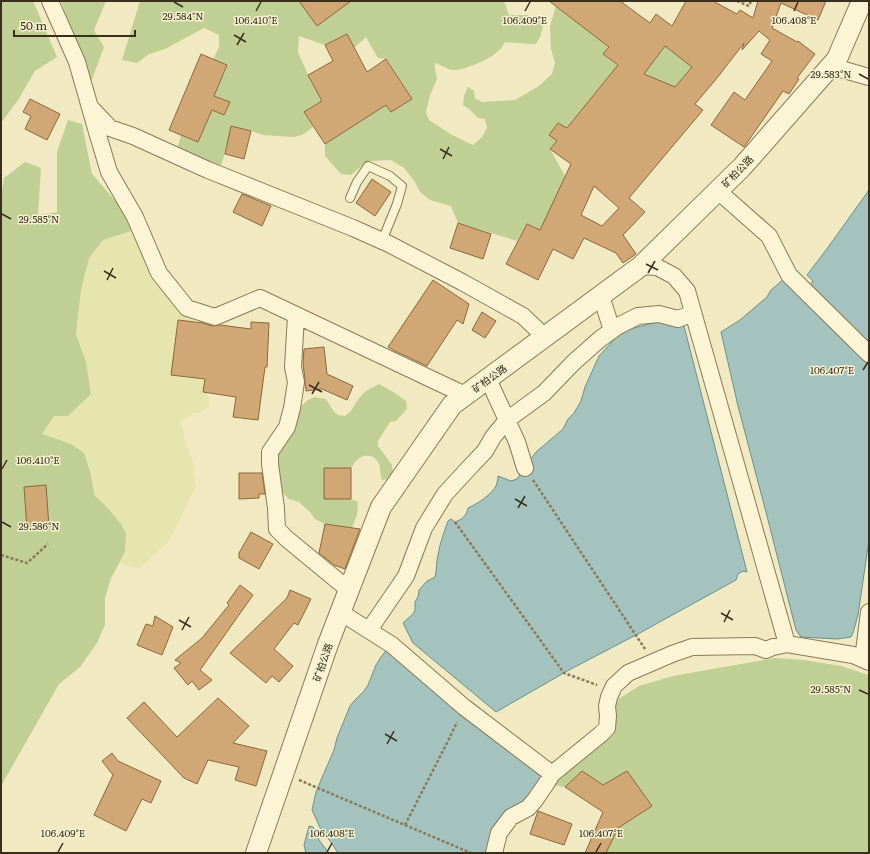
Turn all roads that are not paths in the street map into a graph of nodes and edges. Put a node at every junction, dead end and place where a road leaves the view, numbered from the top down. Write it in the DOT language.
graph roads {
  1 [pos="50,1"];
  2 [pos="862,1"];
  3 [pos="830,66"];
  4 [pos="869,78"];
  5 [pos="90,106"];
  6 [pos="718,191"];
  7 [pos="350,198"];
  8 [pos="382,240"];
  9 [pos="641,266"];
  10 [pos="601,296"];
  11 [pos="693,313"];
  12 [pos="296,316"];
  13 [pos="612,330"];
  14 [pos="545,336"];
  15 [pos="869,354"];
  16 [pos="488,378"];
  17 [pos="465,395"];
  18 [pos="507,420"];
  19 [pos="525,468"];
  20 [pos="349,590"];
  21 [pos="340,612"];
  22 [pos="869,612"];
  23 [pos="369,630"];
  24 [pos="787,644"];
  25 [pos="866,660"];
  26 [pos="552,774"];
  27 [pos="256,853"];
  28 [pos="494,853"];
  1 -- 5 [label="street"];
  2 -- 3 [label="street, 矿柏公路"];
  3 -- 4 [label="street"];
  3 -- 6 [label="street, 矿柏公路"];
  5 -- 8 [label="street"];
  5 -- 12 [label="street"];
  6 -- 9 [label="street, 矿柏公路"];
  6 -- 15 [label="street"];
  7 -- 8 [label="lane"];
  8 -- 14 [label="street"];
  9 -- 10 [label="street, 矿柏公路"];
  9 -- 11 [label="street"];
  10 -- 13 [label="street"];
  10 -- 14 [label="street, 矿柏公路"];
  11 -- 13 [label="street"];
  11 -- 24 [label="street"];
  12 -- 17 [label="street"];
  12 -- 20 [label="street"];
  13 -- 18 [label="street"];
  14 -- 16 [label="street, 矿柏公路"];
  16 -- 17 [label="street, 矿柏公路"];
  16 -- 18 [label="street"];
  17 -- 20 [label="street, 矿柏公路"];
  18 -- 19 [label="street"];
  18 -- 23 [label="street"];
  20 -- 21 [label="street, 矿柏公路"];
  21 -- 23 [label="street"];
  21 -- 27 [label="street, 矿柏公路"];
  22 -- 25 [label="street"];
  23 -- 26 [label="street"];
  24 -- 25 [label="street"];
  24 -- 26 [label="street"];
  26 -- 28 [label="street"];
}
